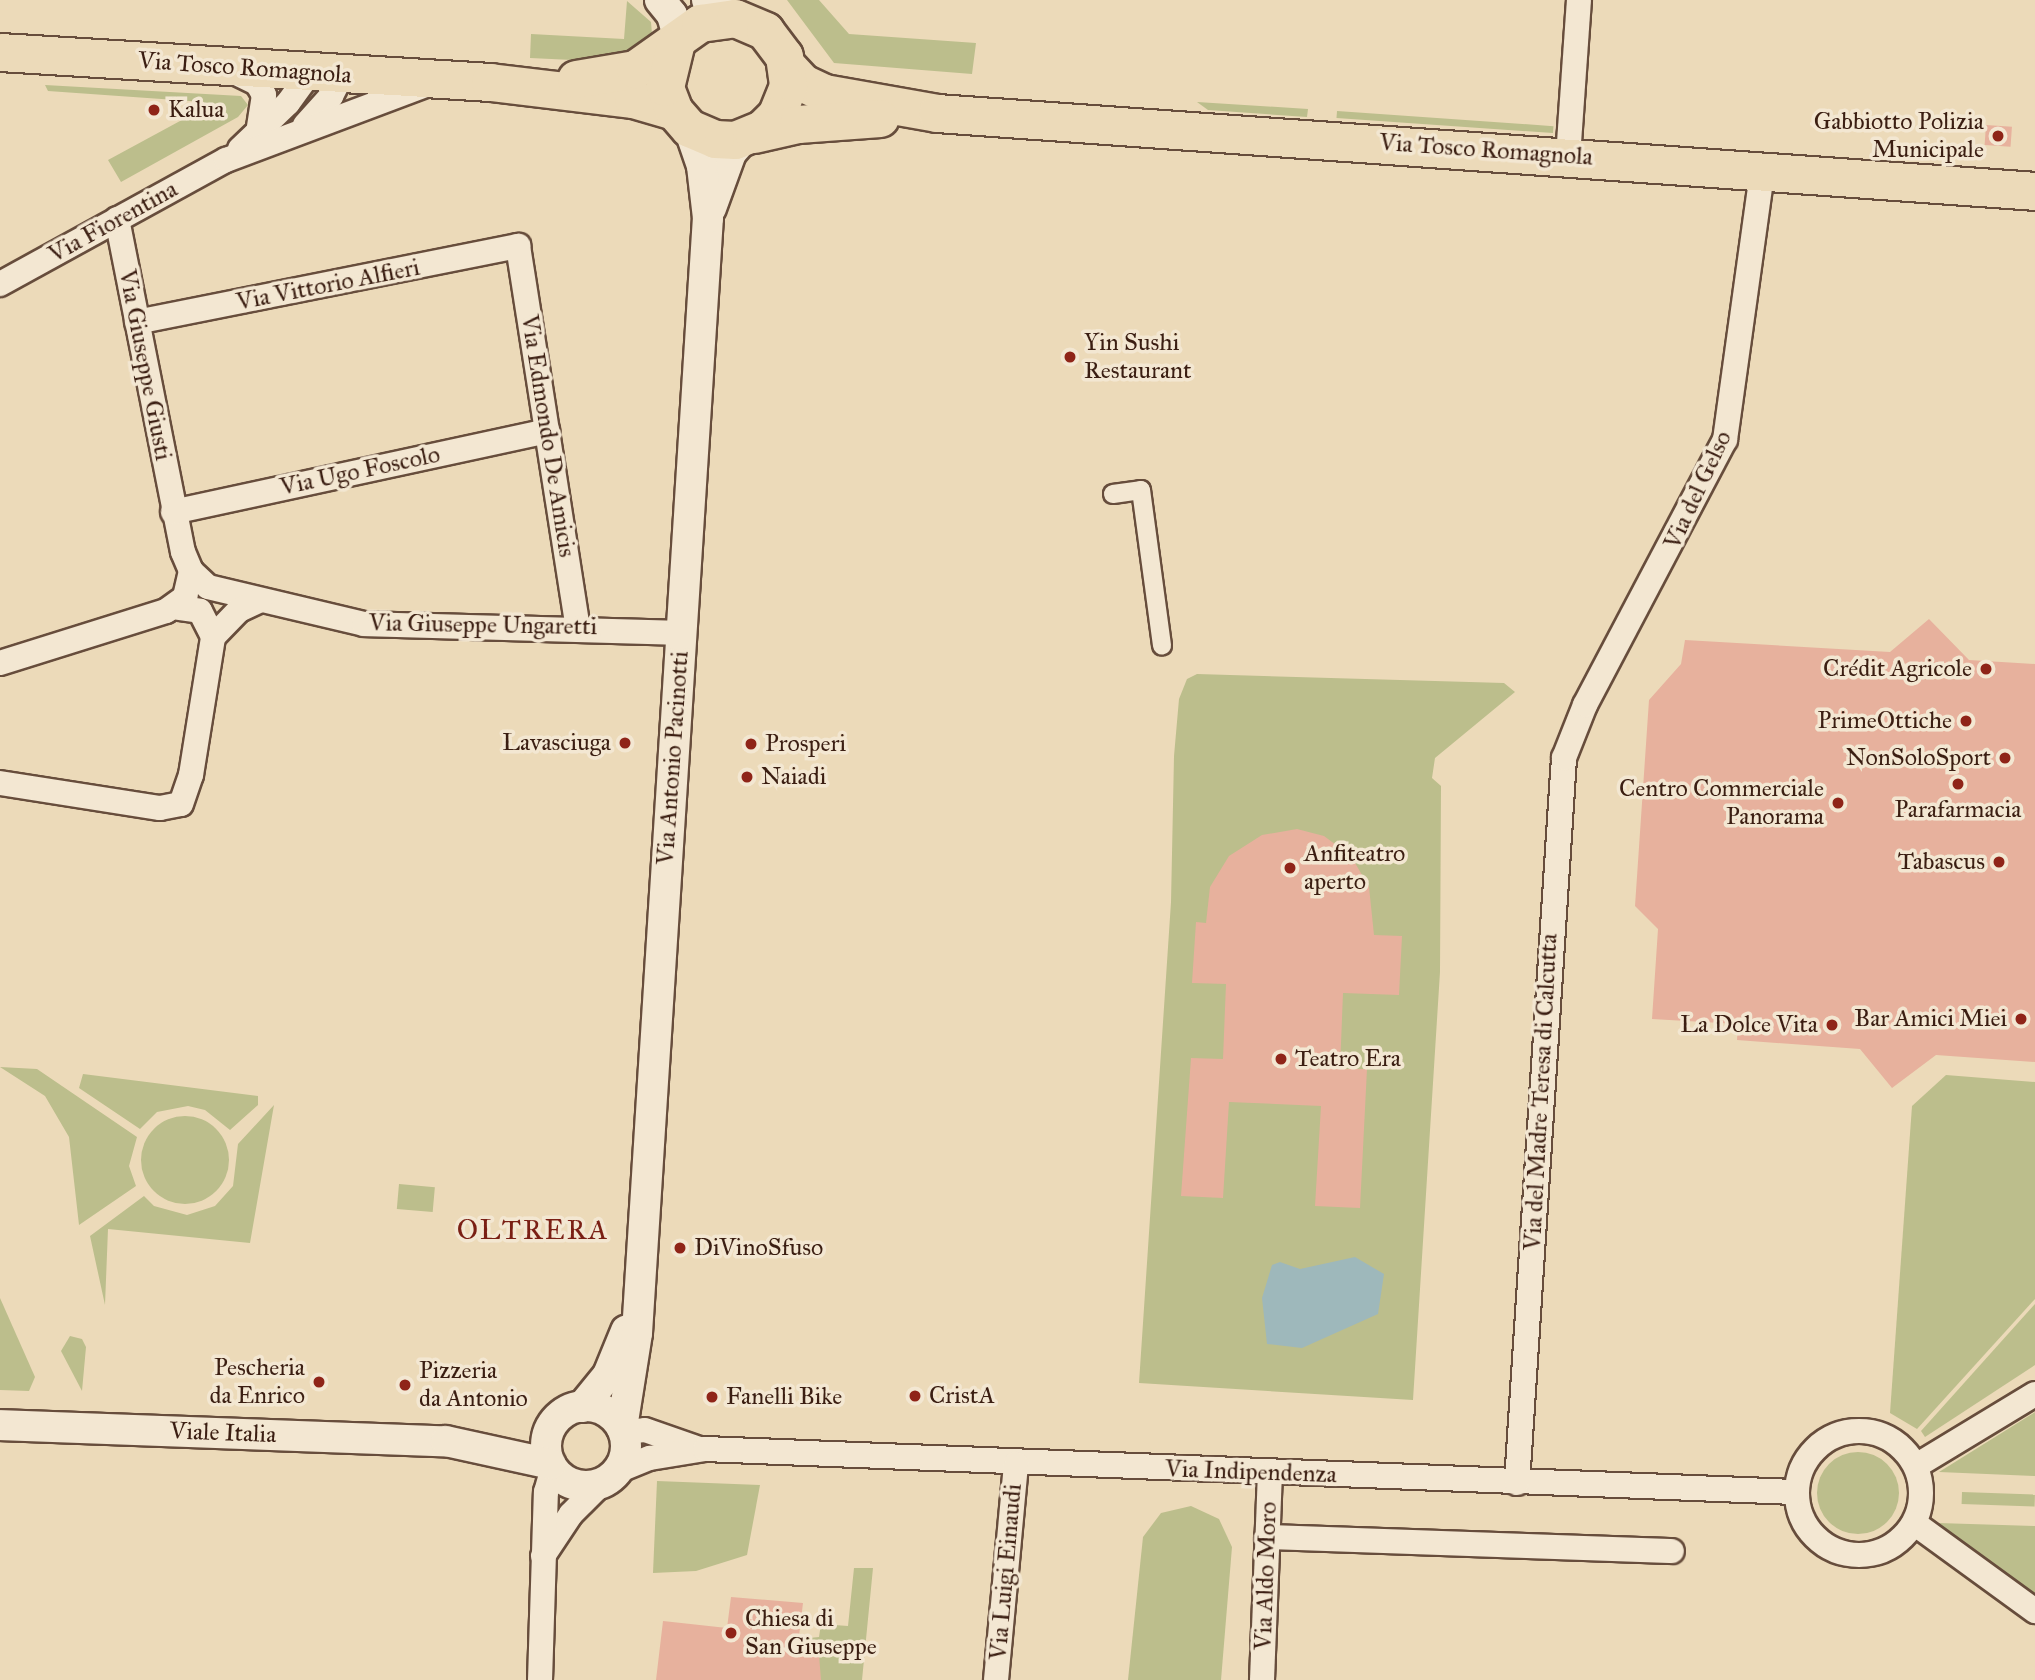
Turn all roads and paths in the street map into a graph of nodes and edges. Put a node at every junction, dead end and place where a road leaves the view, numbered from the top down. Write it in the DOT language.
graph roads {
  1 [pos="660,0"];
  2 [pos="1579,0"];
  3 [pos="721,9"];
  4 [pos="677,43"];
  5 [pos="0,52"];
  6 [pos="787,66"];
  7 [pos="222,67"];
  8 [pos="325,75"];
  9 [pos="446,79"];
  10 [pos="490,82"];
  11 [pos="937,113"];
  12 [pos="682,119"];
  13 [pos="300,130"];
  14 [pos="258,133"];
  15 [pos="748,136"];
  16 [pos="1568,157"];
  17 [pos="226,160"];
  18 [pos="1762,173"];
  19 [pos="2035,191"];
  20 [pos="708,218"];
  21 [pos="117,219"];
  22 [pos="518,246"];
  23 [pos="0,284"];
  24 [pos="137,322"];
  25 [pos="547,431"];
  26 [pos="1113,494"];
  27 [pos="173,512"];
  28 [pos="191,571"];
  29 [pos="260,600"];
  30 [pos="173,607"];
  31 [pos="578,627"];
  32 [pos="681,633"];
  33 [pos="213,637"];
  34 [pos="1162,646"];
  35 [pos="0,663"];
  36 [pos="1585,705"];
  37 [pos="0,783"];
  38 [pos="637,1297"];
  39 [pos="2035,1394"];
  40 [pos="582,1407"];
  41 [pos="0,1425"];
  42 [pos="550,1430"];
  43 [pos="623,1430"];
  44 [pos="446,1441"];
  45 [pos="702,1449"];
  46 [pos="1016,1464"];
  47 [pos="552,1466"];
  48 [pos="1916,1466"];
  49 [pos="1270,1472"];
  50 [pos="610,1477"];
  51 [pos="1517,1483"];
  52 [pos="1796,1492"];
  53 [pos="1914,1522"];
  54 [pos="1267,1537"];
  55 [pos="1672,1551"];
  56 [pos="543,1557"];
  57 [pos="2035,1611"];
  58 [pos="540,1680"];
  59 [pos="996,1680"];
  60 [pos="1262,1680"];
  1 -- 4 [label="street"];
  2 -- 16 [label="street"];
  3 -- 4 [label="main road"];
  3 -- 6 [label="main road"];
  4 -- 10 [label="main road, Via Tosco Romagnola"];
  4 -- 12 [label="main road"];
  5 -- 7 [label="main road, Via Tosco Romagnola"];
  6 -- 11 [label="main road, Via Tosco Romagnola"];
  6 -- 15 [label="main road"];
  7 -- 8 [label="main road, Via Tosco Romagnola"];
  7 -- 14 [label="street"];
  8 -- 9 [label="main road, Via Tosco Romagnola"];
  8 -- 13 [label="street, Via Fiorentina"];
  8 -- 14 [label="street, Via Fiorentina"];
  9 -- 10 [label="main road, Via Tosco Romagnola"];
  9 -- 13 [label="street, Via Fiorentina"];
  10 -- 12 [label="main road, Via Tosco Romagnola"];
  11 -- 15 [label="main road, Via Tosco Romagnola"];
  11 -- 16 [label="main road, Via Tosco Romagnola"];
  12 -- 15 [label="main road"];
  12 -- 20 [label="street, Via Antonio Pacinotti"];
  13 -- 17 [label="street, Via Fiorentina"];
  14 -- 17 [label="street, Via Fiorentina"];
  15 -- 20 [label="street, Via Antonio Pacinotti"];
  16 -- 18 [label="main road, Via Tosco Romagnola"];
  17 -- 21 [label="street, Via Fiorentina"];
  18 -- 19 [label="main road, Via Tosco Romagnola"];
  18 -- 36 [label="street, Via del Gelso"];
  20 -- 32 [label="street, Via Antonio Pacinotti"];
  21 -- 23 [label="street, Via Fiorentina"];
  21 -- 24 [label="street, Via Giuseppe Giusti"];
  22 -- 24 [label="street, Via Vittorio Alfieri"];
  22 -- 25 [label="street, Via Edmondo De Amicis"];
  24 -- 27 [label="street, Via Giuseppe Giusti"];
  25 -- 27 [label="street, Via Ugo Foscolo"];
  25 -- 31 [label="street, Via Edmondo De Amicis"];
  26 -- 34 [label="street"];
  27 -- 28 [label="street"];
  28 -- 29 [label="street, Via Giuseppe Ungaretti"];
  28 -- 30 [label="street"];
  29 -- 31 [label="street, Via Giuseppe Ungaretti"];
  29 -- 33 [label="street"];
  30 -- 33 [label="street"];
  30 -- 35 [label="street"];
  31 -- 32 [label="street, Via Giuseppe Ungaretti"];
  32 -- 38 [label="street, Via Antonio Pacinotti"];
  33 -- 37 [label="street"];
  36 -- 51 [label="street, Via del Madre Teresa di Calcutta"];
  38 -- 40 [label="street, Via Antonio Pacinotti"];
  38 -- 43 [label="street, Via Antonio Pacinotti"];
  39 -- 48 [label="street"];
  40 -- 42 [label="street"];
  40 -- 43 [label="street"];
  41 -- 44 [label="street, Viale Italia"];
  42 -- 44 [label="street, Viale Italia"];
  42 -- 47 [label="street"];
  43 -- 45 [label="street, Via Indipendenza"];
  43 -- 50 [label="street"];
  44 -- 47 [label="street, Viale Italia"];
  45 -- 46 [label="street, Via Indipendenza"];
  45 -- 50 [label="street, Via Indipendenza"];
  46 -- 49 [label="street, Via Indipendenza"];
  46 -- 59 [label="street, Via Luigi Einaudi"];
  47 -- 50 [label="street"];
  47 -- 56 [label="street"];
  48 -- 52 [label="street"];
  48 -- 53 [label="street"];
  49 -- 51 [label="street, Via Indipendenza"];
  49 -- 54 [label="street, Via Aldo Moro"];
  50 -- 56 [label="street"];
  51 -- 52 [label="street, Via Indipendenza"];
  52 -- 53 [label="street"];
  53 -- 57 [label="street"];
  54 -- 55 [label="street"];
  54 -- 60 [label="street, Via Aldo Moro"];
  56 -- 58 [label="street"];
}
